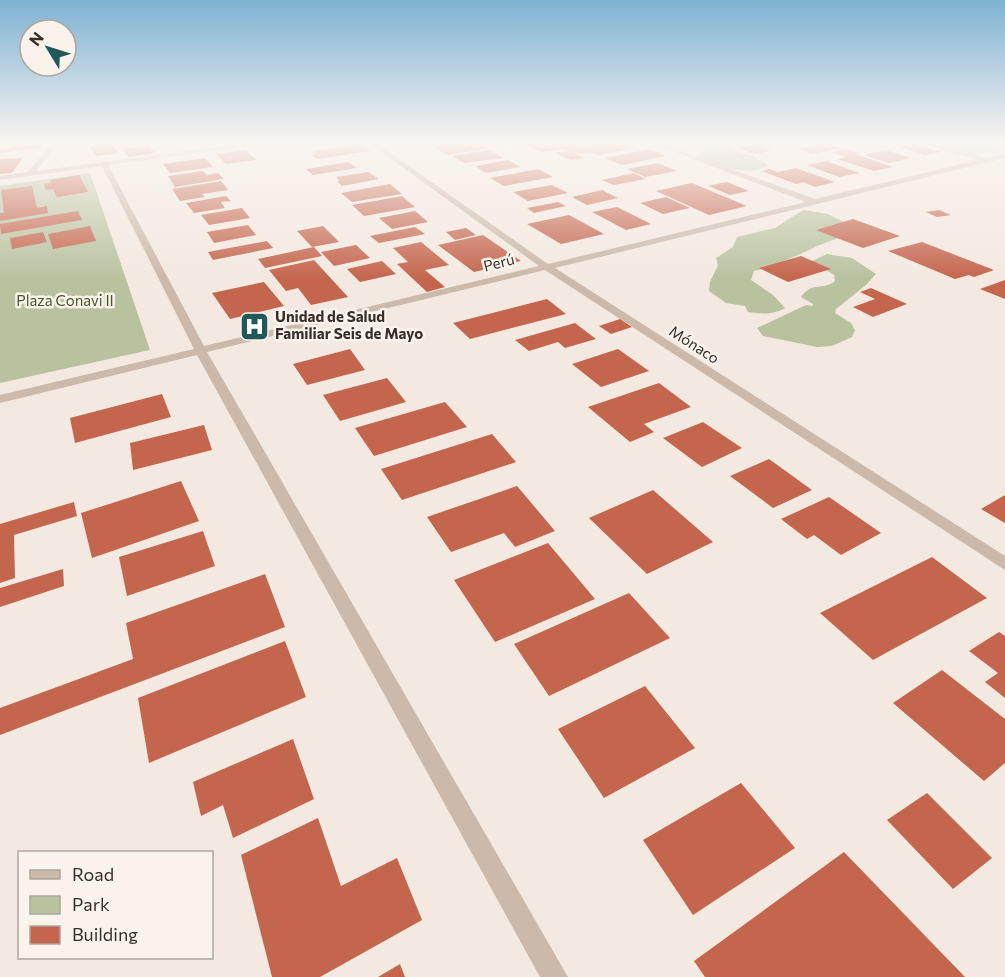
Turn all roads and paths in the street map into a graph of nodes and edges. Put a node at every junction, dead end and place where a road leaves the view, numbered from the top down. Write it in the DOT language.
graph roads {
  1 [pos="117,189"];
  2 [pos="436,189"];
  3 [pos="778,189"];
  4 [pos="870,189"];
  5 [pos="815,202"];
  6 [pos="547,267"];
  7 [pos="201,350"];
  8 [pos="0,399"];
  9 [pos="1005,564"];
  10 [pos="555,977"];
  1 -- 7 [label="street"];
  2 -- 6 [label="street, Mónaco"];
  3 -- 5 [label="street"];
  4 -- 5 [label="street, Perú"];
  5 -- 6 [label="street, Perú"];
  6 -- 7 [label="street, Perú"];
  6 -- 9 [label="street, Mónaco"];
  7 -- 8 [label="street, Perú"];
  7 -- 10 [label="street"];
}
